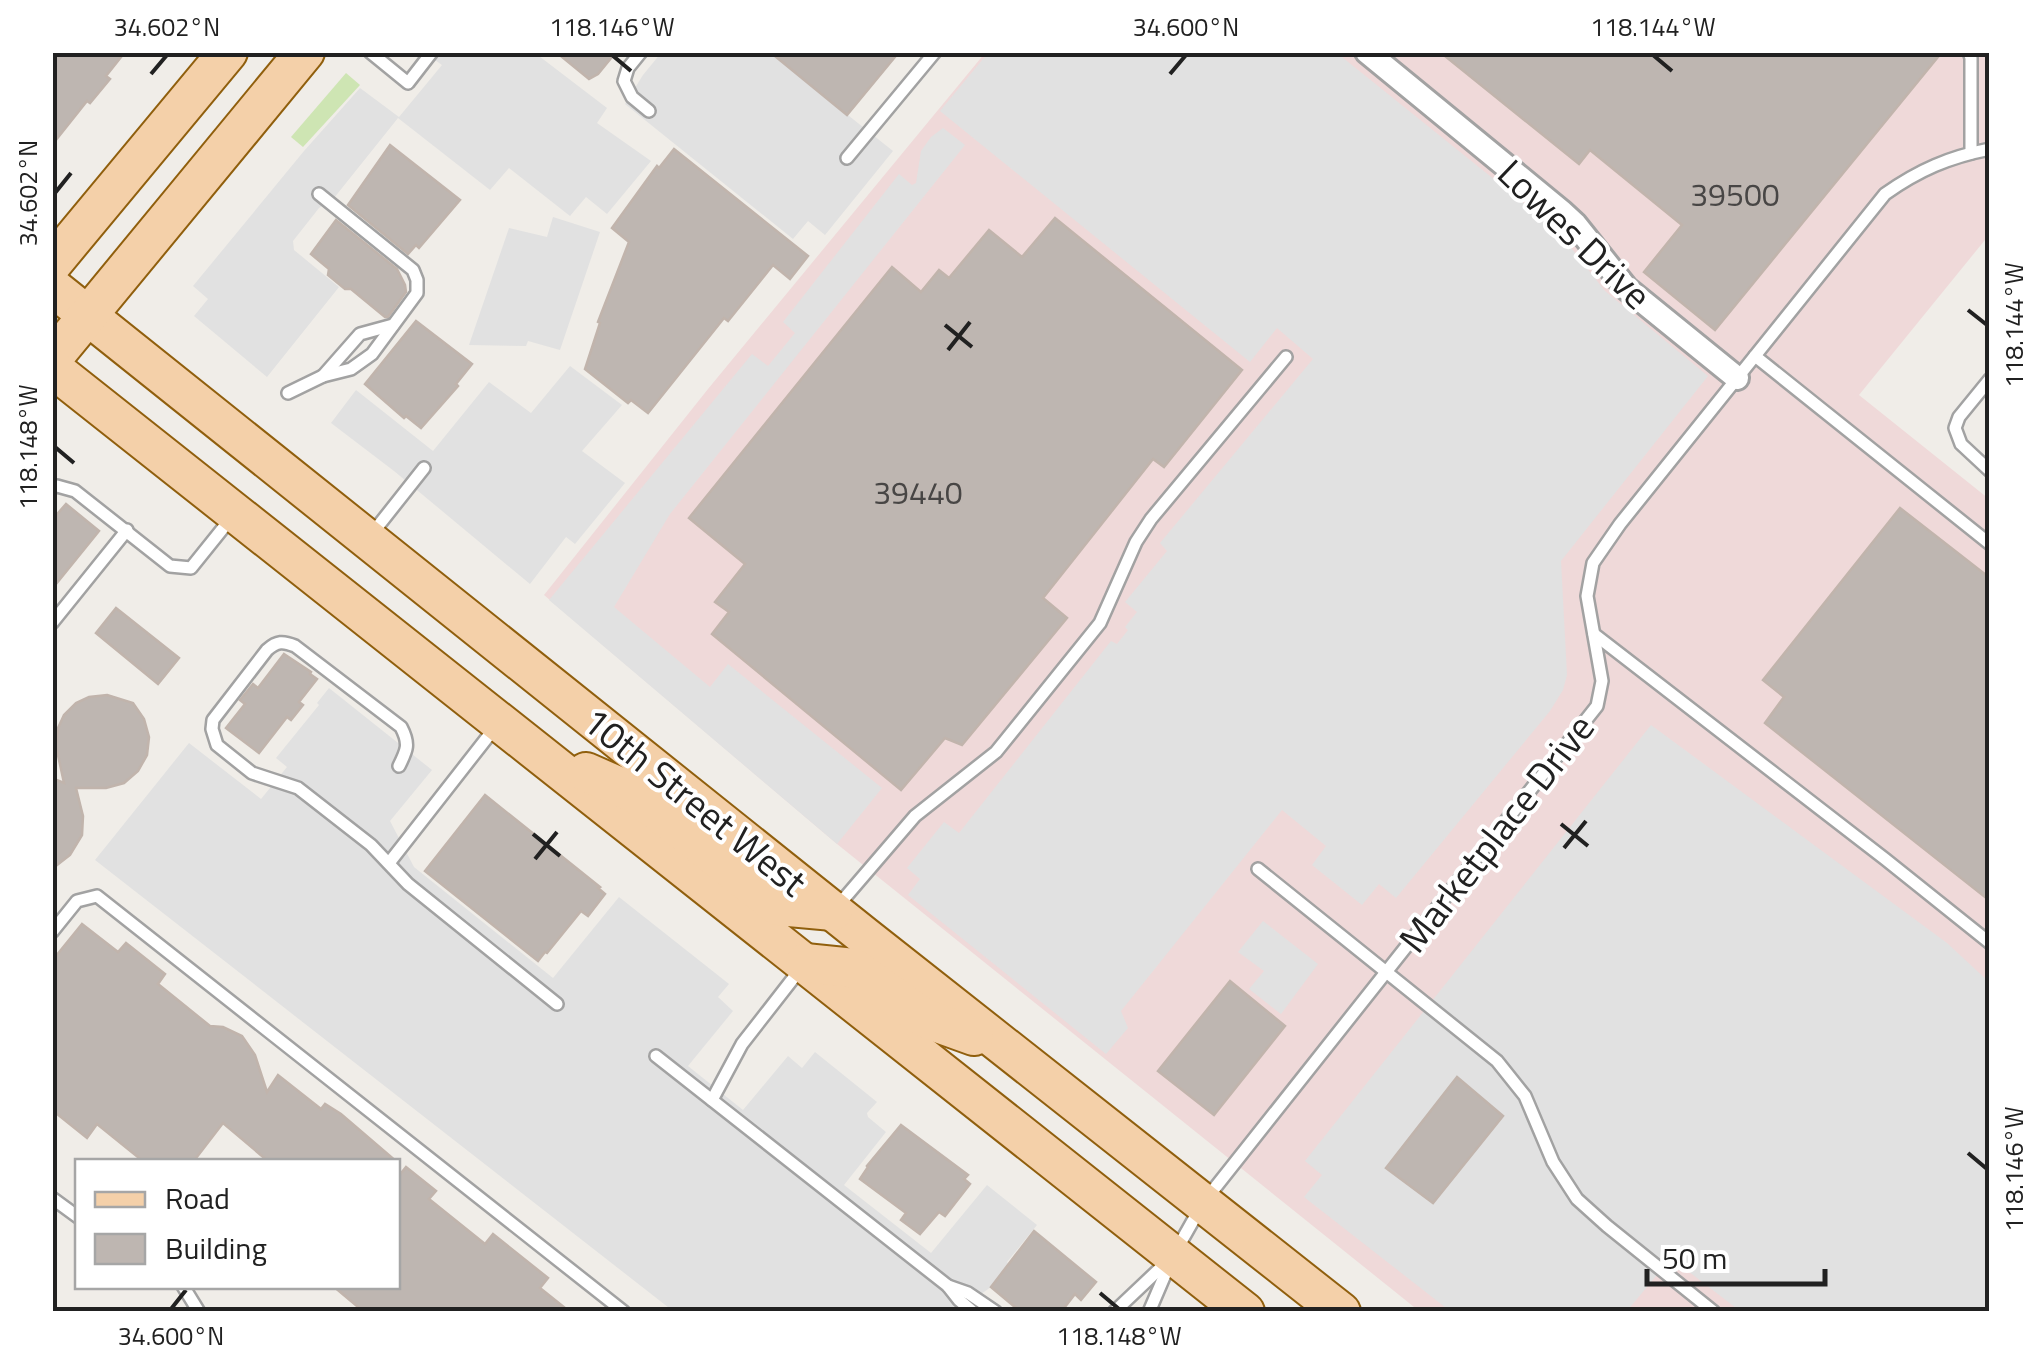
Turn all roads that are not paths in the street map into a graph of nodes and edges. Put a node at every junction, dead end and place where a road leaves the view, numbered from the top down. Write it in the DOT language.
graph roads {
  1 [pos="228,52"];
  2 [pos="305,52"];
  3 [pos="370,52"];
  4 [pos="432,52"];
  5 [pos="642,52"];
  6 [pos="935,52"];
  7 [pos="1367,52"];
  8 [pos="1969,52"];
  9 [pos="649,111"];
  10 [pos="1990,149"];
  11 [pos="1971,152"];
  12 [pos="847,158"];
  13 [pos="318,194"];
  14 [pos="52,264"];
  15 [pos="52,287"];
  16 [pos="87,315"];
  17 [pos="395,324"];
  18 [pos="1755,356"];
  19 [pos="1286,357"];
  20 [pos="52,359"];
  21 [pos="52,368"];
  22 [pos="322,376"];
  23 [pos="1737,378"];
  24 [pos="1990,379"];
  25 [pos="288,393"];
  26 [pos="424,468"];
  27 [pos="1990,471"];
  28 [pos="52,488"];
  29 [pos="235,513"];
  30 [pos="127,530"];
  31 [pos="367,540"];
  32 [pos="1990,544"];
  33 [pos="52,623"];
  34 [pos="1594,634"];
  35 [pos="500,722"];
  36 [pos="534,748"];
  37 [pos="399,766"];
  38 [pos="389,864"];
  39 [pos="1258,869"];
  40 [pos="834,911"];
  41 [pos="52,932"];
  42 [pos="1990,944"];
  43 [pos="805,963"];
  44 [pos="1385,974"];
  45 [pos="557,1004"];
  46 [pos="1009,1050"];
  47 [pos="656,1056"];
  48 [pos="712,1100"];
  49 [pos="52,1198"];
  50 [pos="1203,1203"];
  51 [pos="75,1216"];
  52 [pos="1173,1256"];
  53 [pos="948,1286"];
  54 [pos="186,1289"];
  55 [pos="199,1312"];
  56 [pos="624,1312"];
  57 [pos="973,1312"];
  58 [pos="996,1312"];
  59 [pos="1114,1312"];
  60 [pos="1149,1312"];
  61 [pos="1245,1312"];
  62 [pos="1341,1312"];
  63 [pos="1714,1312"];
  1 -- 14 [label="main road"];
  2 -- 16 [label="main road"];
  3 -- 4 [label="lane"];
  5 -- 9 [label="lane"];
  6 -- 12 [label="lane"];
  7 -- 23 [label="street, Lowes Drive"];
  8 -- 11 [label="lane"];
  10 -- 11 [label="lane, Marketplace Drive"];
  11 -- 18 [label="lane, Marketplace Drive"];
  13 -- 17 [label="lane"];
  15 -- 16 [label="main road, 10th Street West"];
  16 -- 20 [label="main road"];
  16 -- 31 [label="main road, 10th Street West"];
  17 -- 22 [label="lane"];
  17 -- 22 [label="lane"];
  18 -- 23 [label="lane, Marketplace Drive"];
  18 -- 32 [label="lane"];
  19 -- 40 [label="lane"];
  21 -- 29 [label="main road, 10th Street West"];
  22 -- 25 [label="lane"];
  23 -- 34 [label="lane, Marketplace Drive"];
  24 -- 27 [label="lane"];
  26 -- 31 [label="lane"];
  28 -- 30 [label="lane"];
  29 -- 30 [label="lane"];
  29 -- 35 [label="main road, 10th Street West"];
  30 -- 33 [label="lane"];
  31 -- 40 [label="main road, 10th Street West"];
  34 -- 42 [label="lane"];
  34 -- 44 [label="lane, Marketplace Drive"];
  35 -- 36 [label="main road, 10th Street West"];
  35 -- 38 [label="lane"];
  36 -- 40 [label="main road"];
  36 -- 43 [label="main road, 10th Street West"];
  37 -- 38 [label="lane"];
  38 -- 45 [label="lane"];
  39 -- 44 [label="lane"];
  40 -- 46 [label="main road, 10th Street West"];
  41 -- 56 [label="lane"];
  43 -- 46 [label="main road"];
  43 -- 48 [label="lane"];
  43 -- 52 [label="main road, 10th Street West"];
  44 -- 50 [label="lane, Marketplace Drive"];
  44 -- 63 [label="lane"];
  46 -- 50 [label="main road, 10th Street West"];
  47 -- 48 [label="lane"];
  48 -- 53 [label="lane"];
  49 -- 51 [label="lane"];
  50 -- 52 [label="lane, Marketplace Drive"];
  50 -- 62 [label="main road, 10th Street West"];
  52 -- 59 [label="lane"];
  52 -- 60 [label="lane"];
  52 -- 61 [label="main road, 10th Street West"];
  53 -- 57 [label="lane"];
  53 -- 58 [label="lane"];
  54 -- 55 [label="lane"];
}
